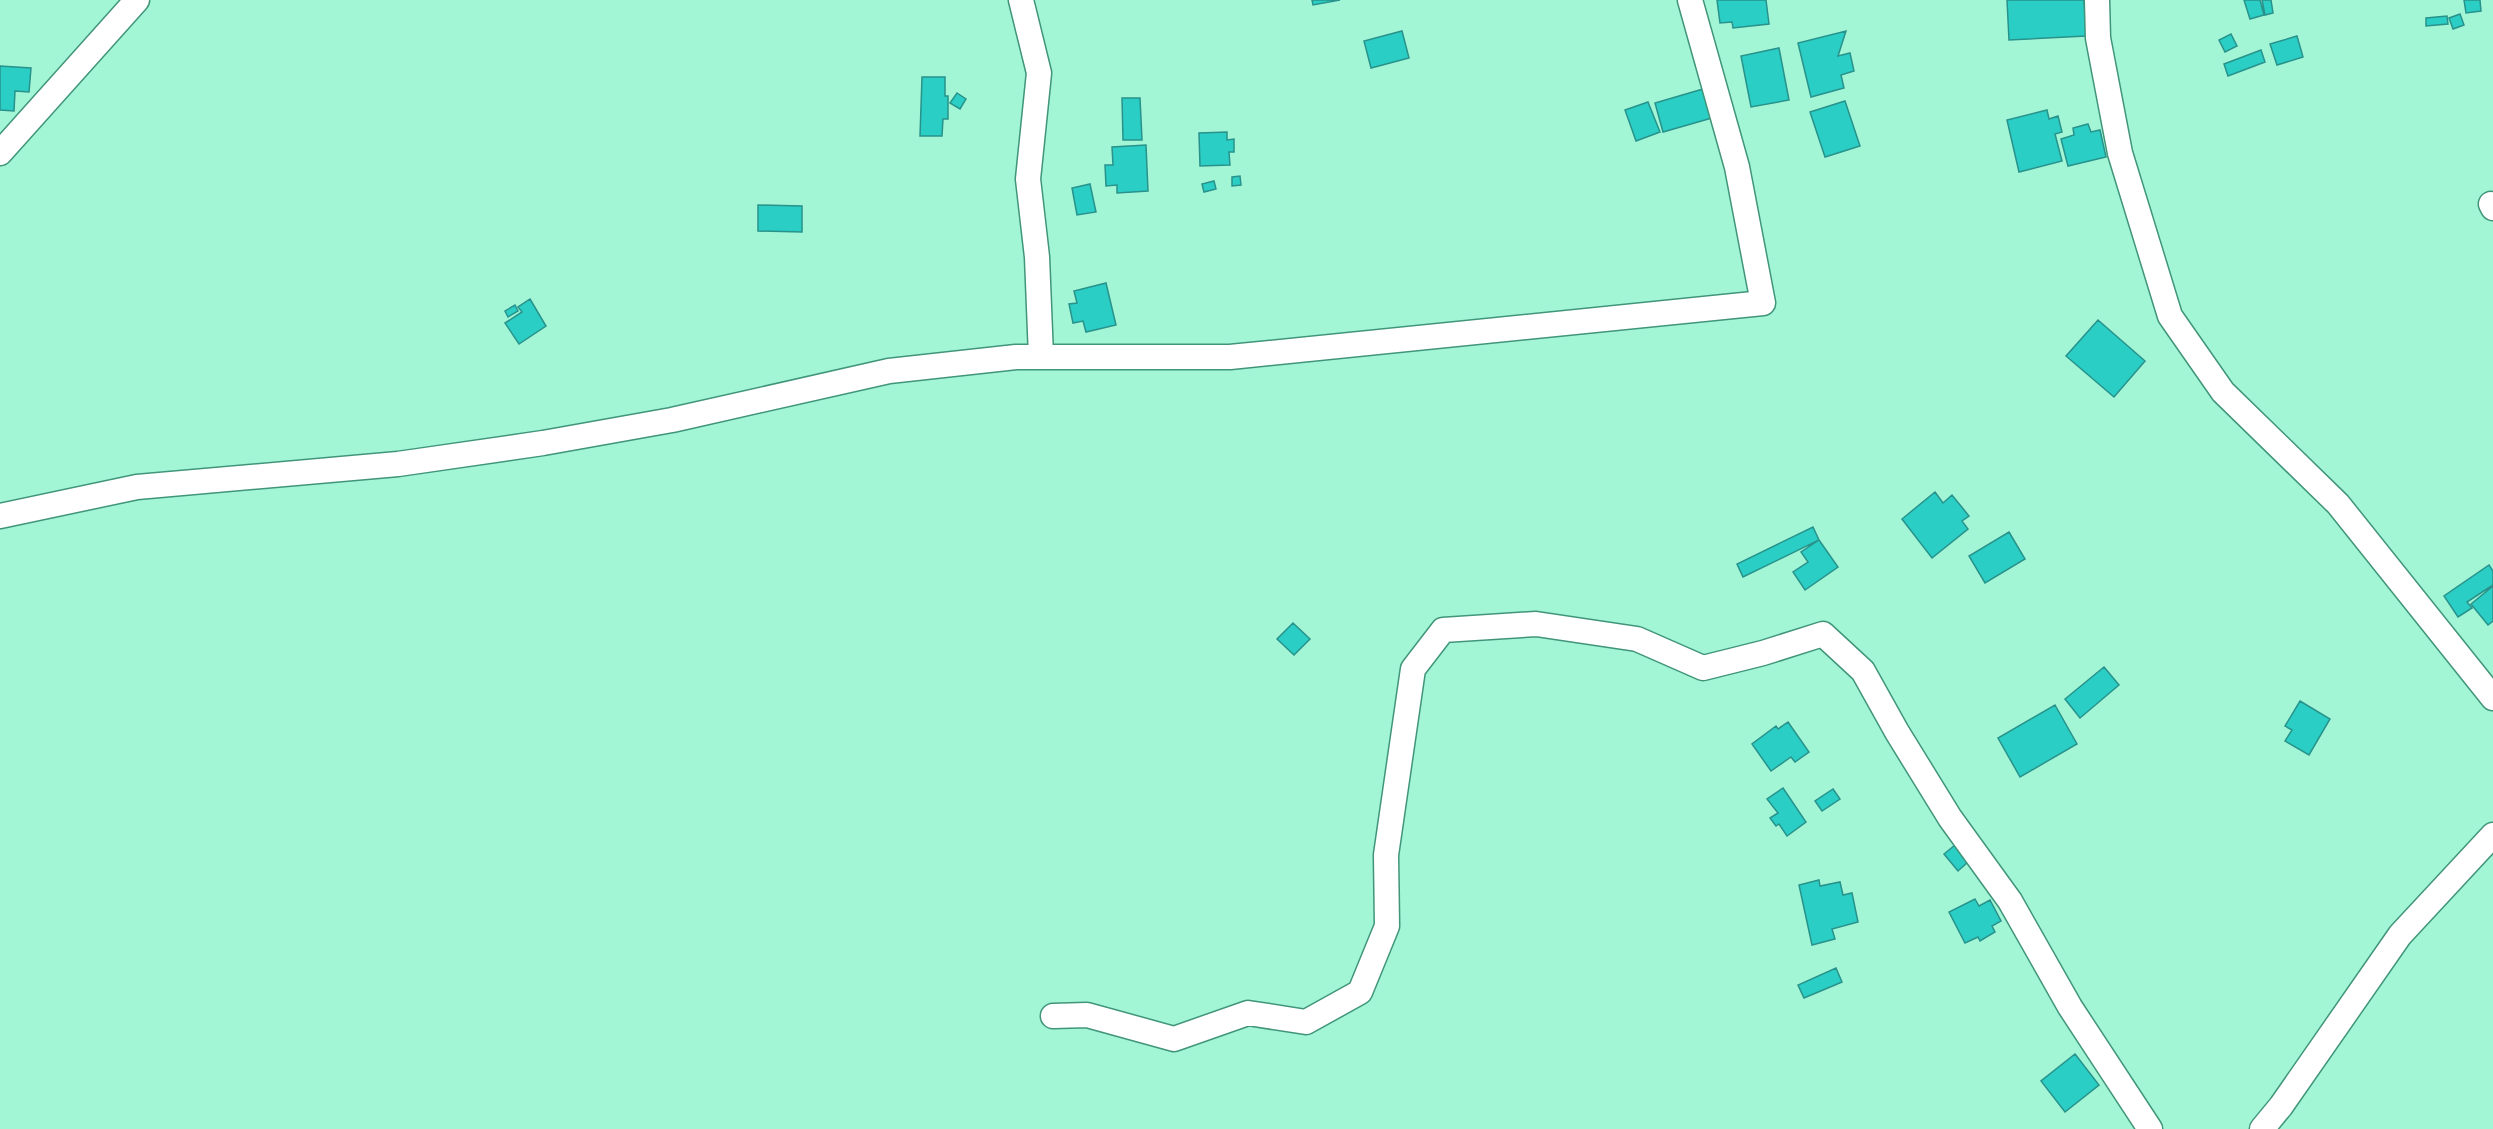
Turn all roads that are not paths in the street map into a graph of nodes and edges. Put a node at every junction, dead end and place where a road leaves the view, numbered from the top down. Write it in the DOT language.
graph roads {
  1 [pos="137,0"];
  2 [pos="1021,0"];
  3 [pos="1690,0"];
  4 [pos="2097,0"];
  5 [pos="0,153"];
  6 [pos="1041,357"];
  7 [pos="0,516"];
  8 [pos="2493,698"];
  9 [pos="2493,835"];
  10 [pos="1053,1016"];
  11 [pos="2150,1129"];
  12 [pos="2262,1129"];
  1 -- 5 [label="street"];
  2 -- 6 [label="street"];
  3 -- 6 [label="street"];
  4 -- 8 [label="street"];
  6 -- 7 [label="street"];
  9 -- 12 [label="street"];
  10 -- 11 [label="street"];
}
